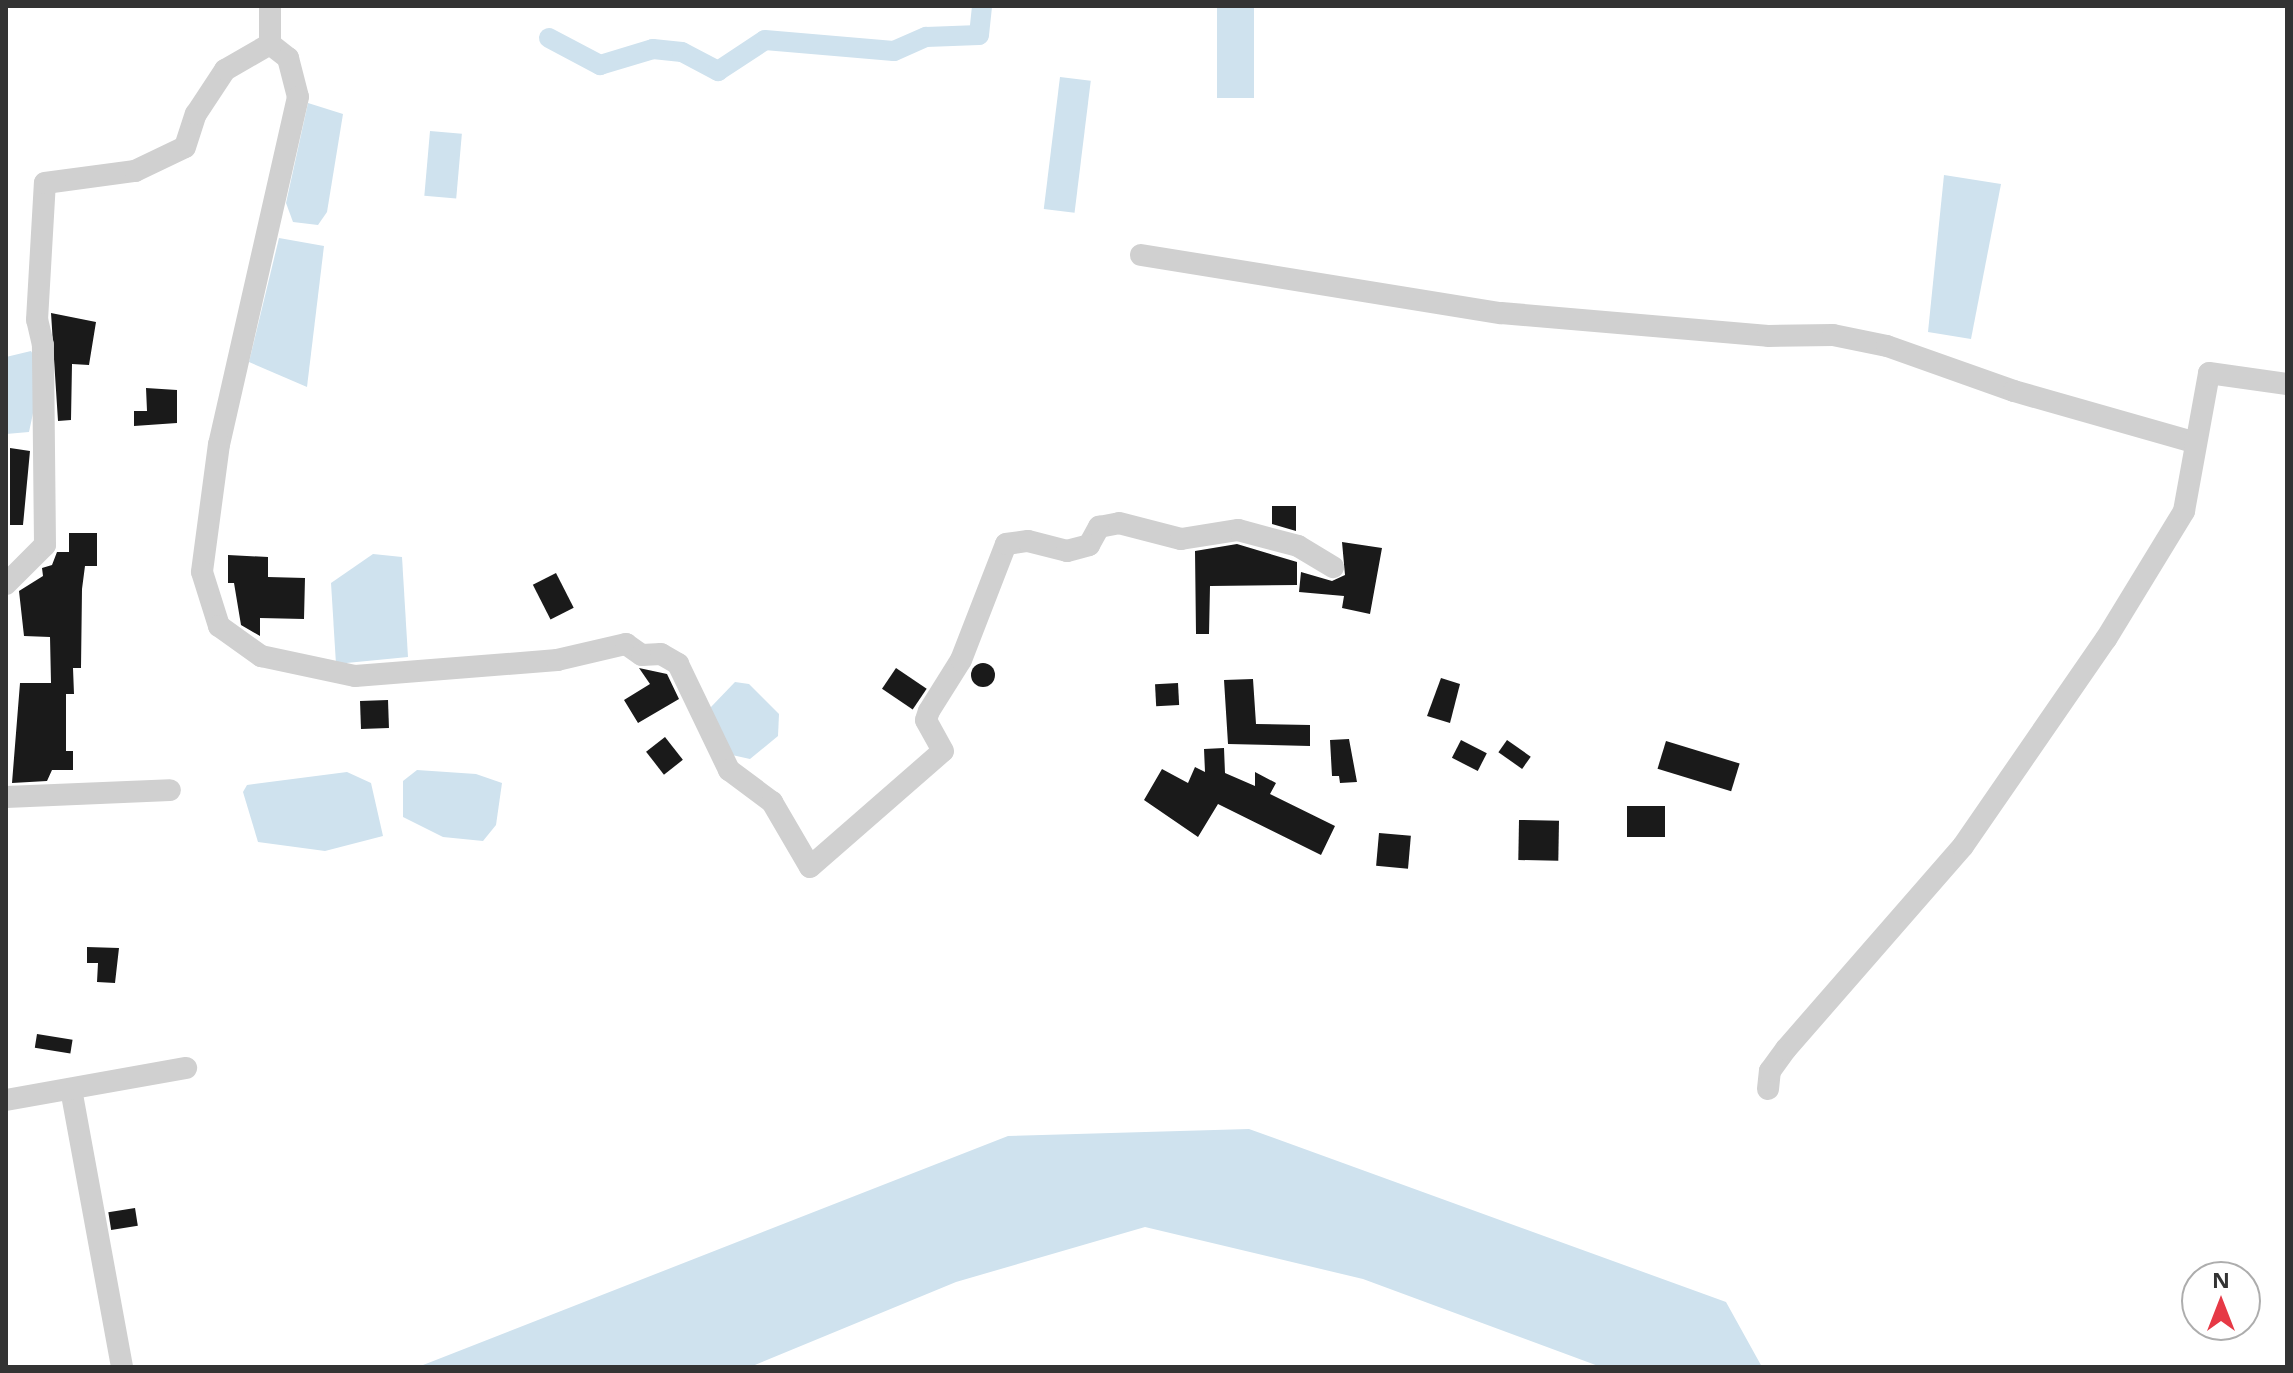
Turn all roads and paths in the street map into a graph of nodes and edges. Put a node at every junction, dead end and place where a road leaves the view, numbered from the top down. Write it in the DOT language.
graph roads {
  1 [pos="270,6"];
  2 [pos="270,44"];
  3 [pos="1141,255"];
  4 [pos="2287,384"];
  5 [pos="2196,443"];
  6 [pos="1333,567"];
  7 [pos="6,584"];
  8 [pos="170,790"];
  9 [pos="6,797"];
  10 [pos="186,1068"];
  11 [pos="71,1089"];
  12 [pos="1768,1089"];
  13 [pos="6,1100"];
  14 [pos="122,1367"];
  1 -- 2 [label="street"];
  2 -- 6 [label="street"];
  2 -- 7 [label="street"];
  3 -- 5 [label="street"];
  4 -- 5 [label="street"];
  5 -- 12 [label="street"];
  8 -- 9 [label="street"];
  10 -- 11 [label="street"];
  11 -- 13 [label="street"];
  11 -- 14 [label="street"];
}
